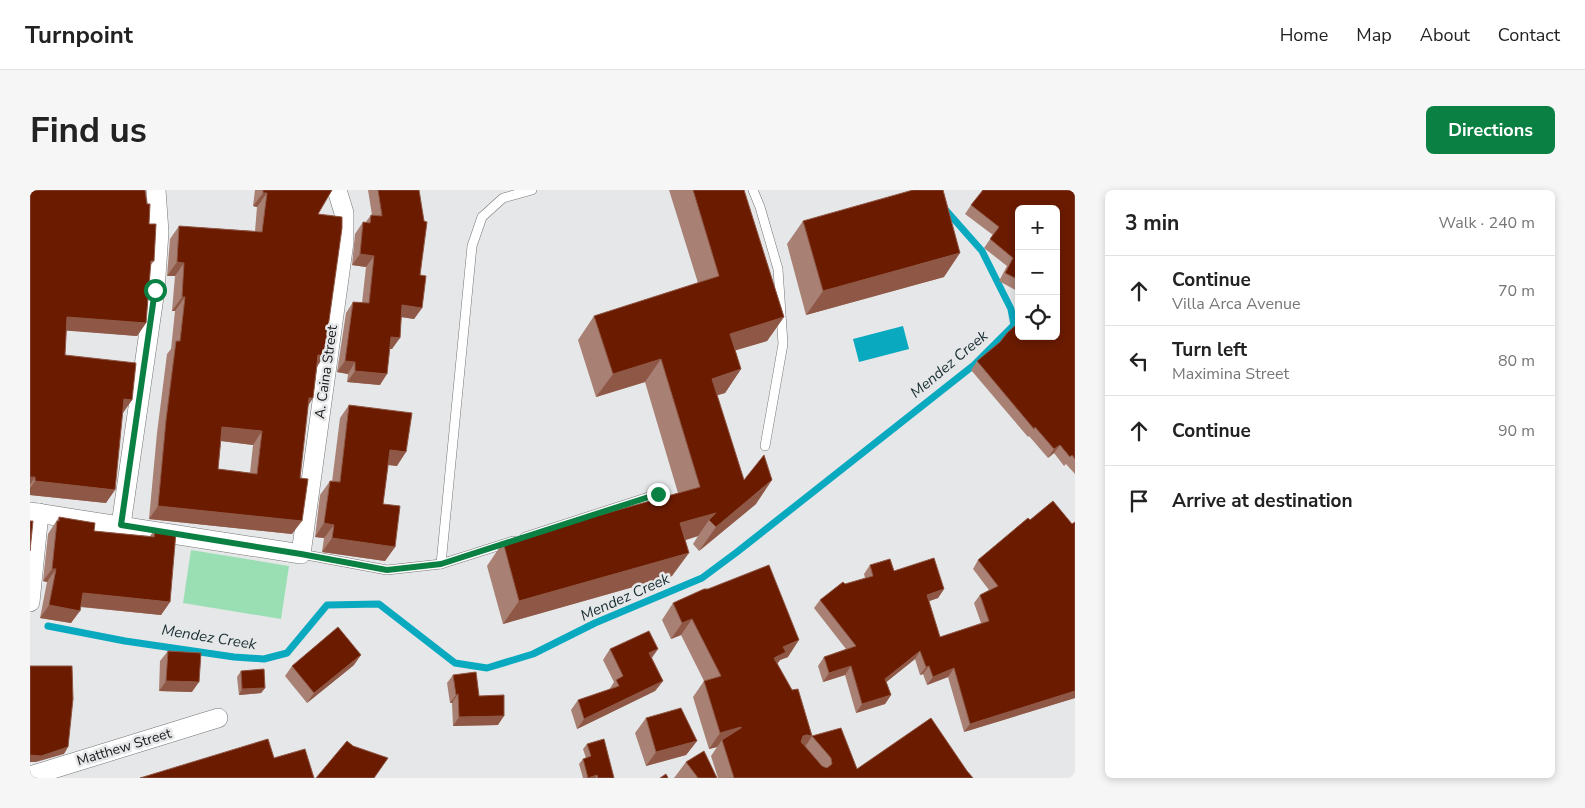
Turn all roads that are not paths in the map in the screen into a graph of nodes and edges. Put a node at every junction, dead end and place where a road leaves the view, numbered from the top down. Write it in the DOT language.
graph roads {
  1 [pos="156,190"];
  2 [pos="337,190"];
  3 [pos="532,190"];
  4 [pos="753,190"];
  5 [pos="764,446"];
  6 [pos="658,494"];
  7 [pos="34,513"];
  8 [pos="121,525"];
  9 [pos="301,554"];
  10 [pos="441,564"];
  11 [pos="30,602"];
  12 [pos="218,718"];
  13 [pos="30,776"];
  1 -- 8 [label="street"];
  2 -- 9 [label="street, A. Caina Street"];
  3 -- 10 [label="lane"];
  4 -- 5 [label="lane"];
  6 -- 10 [label="lane"];
  7 -- 8 [label="street"];
  7 -- 11 [label="street"];
  8 -- 9 [label="street"];
  9 -- 10 [label="lane"];
  12 -- 13 [label="street, Matthew Street"];
}
